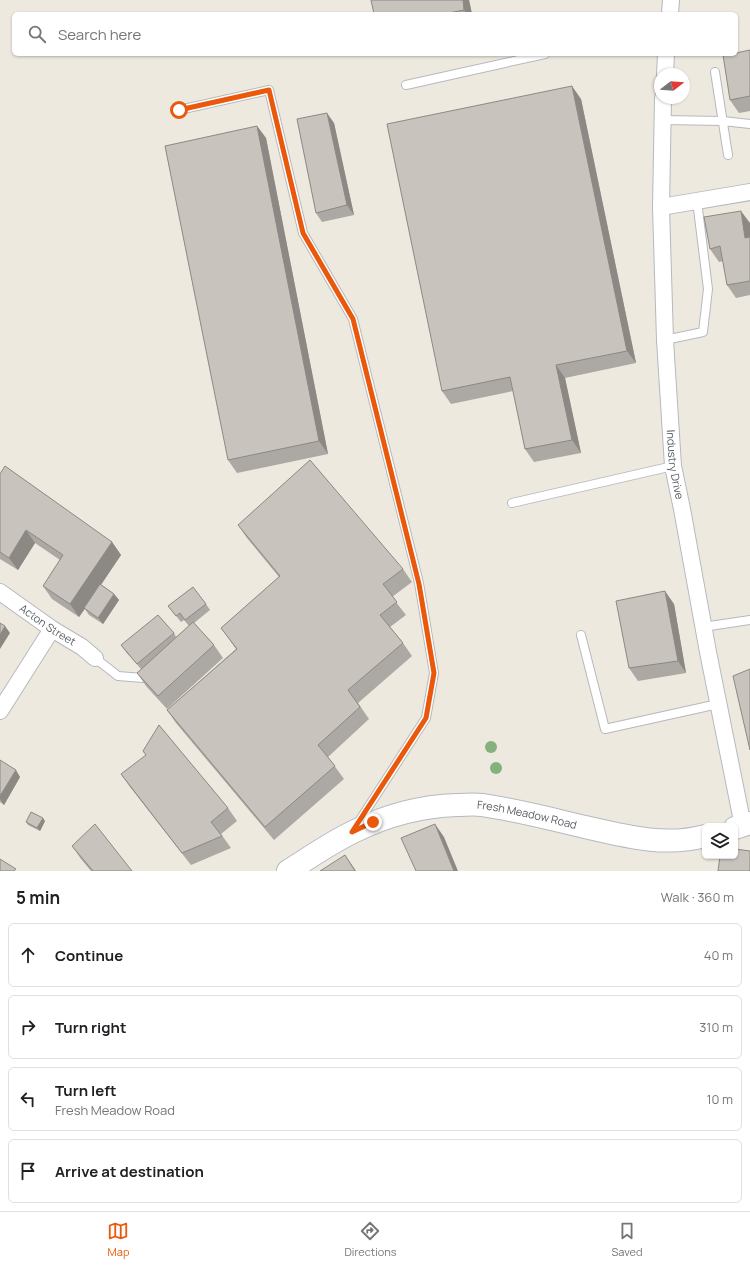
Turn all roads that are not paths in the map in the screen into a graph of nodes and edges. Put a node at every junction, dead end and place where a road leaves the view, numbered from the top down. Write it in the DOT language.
graph roads {
  1 [pos="671,0"];
  2 [pos="670,12"];
  3 [pos="536,56"];
  4 [pos="666,56"];
  5 [pos="665,68"];
  6 [pos="715,72"];
  7 [pos="406,85"];
  8 [pos="663,104"];
  9 [pos="179,110"];
  10 [pos="662,120"];
  11 [pos="723,122"];
  12 [pos="750,124"];
  13 [pos="728,155"];
  14 [pos="750,192"];
  15 [pos="697,201"];
  16 [pos="661,207"];
  17 [pos="665,340"];
  18 [pos="673,466"];
  19 [pos="512,503"];
  20 [pos="0,592"];
  21 [pos="750,620"];
  22 [pos="703,627"];
  23 [pos="52,629"];
  24 [pos="581,635"];
  25 [pos="95,658"];
  26 [pos="155,668"];
  27 [pos="718,704"];
  28 [pos="0,711"];
  29 [pos="743,826"];
  30 [pos="352,832"];
  31 [pos="702,837"];
  32 [pos="288,871"];
  1 -- 2 [label="street"];
  3 -- 7 [label="lane"];
  4 -- 5 [label="street"];
  6 -- 11 [label="lane"];
  8 -- 10 [label="street, Industry Drive"];
  9 -- 30 [label="lane"];
  10 -- 11 [label="lane"];
  10 -- 16 [label="street, Industry Drive"];
  11 -- 12 [label="lane"];
  11 -- 13 [label="lane"];
  14 -- 15 [label="street"];
  15 -- 16 [label="street"];
  15 -- 17 [label="lane"];
  16 -- 17 [label="street, Industry Drive"];
  17 -- 18 [label="street, Industry Drive"];
  18 -- 19 [label="lane"];
  18 -- 22 [label="street, Industry Drive"];
  20 -- 23 [label="street, Acton Street"];
  21 -- 22 [label="lane"];
  22 -- 27 [label="street, Industry Drive"];
  23 -- 25 [label="street, Acton Street"];
  23 -- 28 [label="street"];
  24 -- 27 [label="lane"];
  25 -- 26 [label="lane"];
  27 -- 29 [label="street, Industry Drive"];
  30 -- 31 [label="street, Fresh Meadow Road"];
  30 -- 32 [label="street, Fresh Meadow Road"];
}
